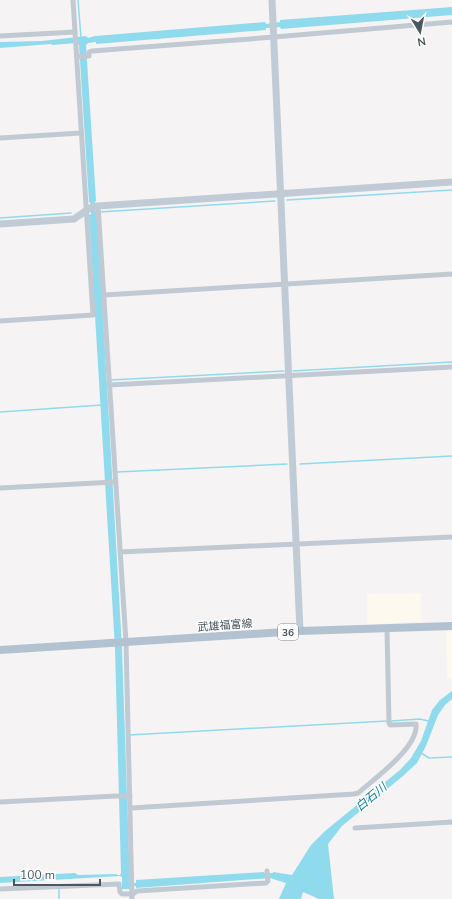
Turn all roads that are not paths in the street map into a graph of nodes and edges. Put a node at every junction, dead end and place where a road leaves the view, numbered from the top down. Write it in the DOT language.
graph roads {
  1 [pos="73,0"];
  2 [pos="272,0"];
  3 [pos="452,22"];
  4 [pos="75,34"];
  5 [pos="273,34"];
  6 [pos="0,36"];
  7 [pos="77,57"];
  8 [pos="81,133"];
  9 [pos="0,138"];
  10 [pos="452,182"];
  11 [pos="281,194"];
  12 [pos="95,209"];
  13 [pos="0,224"];
  14 [pos="452,274"];
  15 [pos="285,284"];
  16 [pos="104,295"];
  17 [pos="0,321"];
  18 [pos="452,367"];
  19 [pos="289,375"];
  20 [pos="109,382"];
  21 [pos="115,482"];
  22 [pos="0,488"];
  23 [pos="452,537"];
  24 [pos="296,544"];
  25 [pos="120,552"];
  26 [pos="452,626"];
  27 [pos="387,629"];
  28 [pos="300,631"];
  29 [pos="125,642"];
  30 [pos="0,650"];
  31 [pos="129,796"];
  32 [pos="0,802"];
  33 [pos="131,808"];
  34 [pos="452,822"];
  35 [pos="355,828"];
  36 [pos="267,871"];
  37 [pos="0,889"];
  38 [pos="133,896"];
  1 -- 4 [label="street"];
  2 -- 5 [label="street"];
  3 -- 5 [label="street"];
  4 -- 6 [label="street"];
  4 -- 7 [label="street"];
  5 -- 7 [label="street"];
  5 -- 11 [label="street"];
  7 -- 8 [label="street"];
  8 -- 9 [label="street"];
  8 -- 12 [label="street"];
  10 -- 11 [label="street"];
  11 -- 12 [label="street"];
  11 -- 15 [label="street"];
  12 -- 13 [label="street"];
  12 -- 16 [label="street"];
  12 -- 17 [label="street"];
  14 -- 15 [label="street"];
  15 -- 16 [label="street"];
  15 -- 19 [label="street"];
  16 -- 20 [label="street"];
  18 -- 19 [label="street"];
  19 -- 20 [label="street"];
  19 -- 24 [label="street"];
  20 -- 21 [label="street"];
  21 -- 22 [label="street"];
  21 -- 25 [label="street"];
  23 -- 24 [label="street"];
  24 -- 25 [label="street"];
  24 -- 28 [label="street"];
  25 -- 29 [label="street"];
  26 -- 27 [label="main road, 武雄福富線 / 36"];
  27 -- 28 [label="main road, 武雄福富線 / 36"];
  27 -- 33 [label="street"];
  28 -- 29 [label="main road, 武雄福富線 / 36"];
  29 -- 30 [label="main road, 武雄福富線 / 36"];
  29 -- 31 [label="street"];
  31 -- 32 [label="street"];
  31 -- 33 [label="street"];
  33 -- 38 [label="street"];
  34 -- 35 [label="street"];
  36 -- 38 [label="street"];
  37 -- 38 [label="street"];
}
